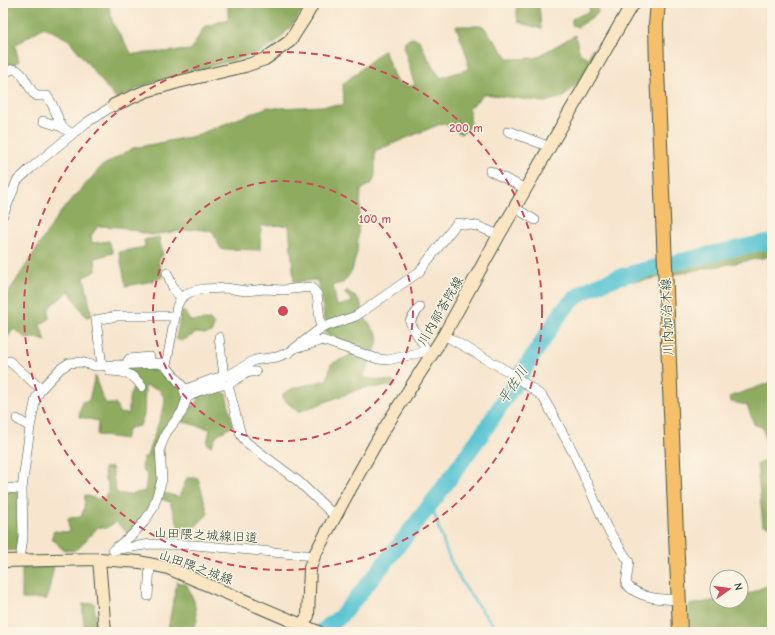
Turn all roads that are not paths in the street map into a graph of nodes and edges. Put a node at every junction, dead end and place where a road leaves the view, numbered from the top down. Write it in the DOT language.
graph roads {
  1 [pos="313,3"];
  2 [pos="635,3"];
  3 [pos="658,3"];
  4 [pos="3,73"];
  5 [pos="114,105"];
  6 [pos="43,121"];
  7 [pos="62,127"];
  8 [pos="508,131"];
  9 [pos="72,134"];
  10 [pos="550,147"];
  11 [pos="490,171"];
  12 [pos="526,189"];
  13 [pos="515,208"];
  14 [pos="3,215"];
  15 [pos="535,220"];
  16 [pos="499,235"];
  17 [pos="167,273"];
  18 [pos="180,298"];
  19 [pos="420,307"];
  20 [pos="175,316"];
  21 [pos="321,328"];
  22 [pos="444,335"];
  23 [pos="218,337"];
  24 [pos="290,352"];
  25 [pos="430,352"];
  26 [pos="150,357"];
  27 [pos="9,361"];
  28 [pos="125,365"];
  29 [pos="105,366"];
  30 [pos="166,366"];
  31 [pos="256,372"];
  32 [pos="226,381"];
  33 [pos="142,387"];
  34 [pos="41,389"];
  35 [pos="186,394"];
  36 [pos="17,419"];
  37 [pos="30,427"];
  38 [pos="3,488"];
  39 [pos="22,490"];
  40 [pos="336,517"];
  41 [pos="113,550"];
  42 [pos="314,556"];
  43 [pos="99,559"];
  44 [pos="20,560"];
  45 [pos="3,561"];
  46 [pos="150,564"];
  47 [pos="148,596"];
  48 [pos="679,600"];
  49 [pos="310,628"];
  50 [pos="104,632"];
  51 [pos="680,632"];
  1 -- 5 [label="main road"];
  2 -- 10 [label="main road, 川内祁答院線"];
  3 -- 48 [label="main road, 川内加治木線"];
  4 -- 7 [label="street"];
  5 -- 9 [label="street"];
  6 -- 7 [label="street"];
  7 -- 9 [label="street"];
  8 -- 10 [label="street"];
  9 -- 14 [label="street"];
  10 -- 12 [label="main road, 川内祁答院線"];
  11 -- 12 [label="street"];
  12 -- 13 [label="main road, 川内祁答院線"];
  13 -- 15 [label="street"];
  13 -- 16 [label="main road, 川内祁答院線"];
  16 -- 21 [label="street"];
  16 -- 22 [label="main road, 川内祁答院線"];
  17 -- 18 [label="street"];
  18 -- 20 [label="street"];
  18 -- 21 [label="street"];
  19 -- 25 [label="street"];
  20 -- 29 [label="street"];
  20 -- 30 [label="street"];
  21 -- 24 [label="street"];
  22 -- 25 [label="main road, 川内祁答院線"];
  22 -- 48 [label="street"];
  23 -- 32 [label="street"];
  24 -- 25 [label="street"];
  24 -- 32 [label="street"];
  25 -- 40 [label="main road, 川内祁答院線"];
  26 -- 28 [label="street"];
  27 -- 34 [label="street"];
  28 -- 29 [label="street"];
  28 -- 30 [label="street"];
  29 -- 33 [label="street"];
  29 -- 34 [label="street"];
  30 -- 35 [label="street"];
  31 -- 32 [label="street"];
  32 -- 35 [label="street"];
  32 -- 40 [label="street"];
  34 -- 37 [label="street"];
  35 -- 41 [label="street"];
  36 -- 37 [label="street"];
  37 -- 39 [label="street"];
  38 -- 39 [label="street"];
  39 -- 44 [label="street"];
  40 -- 42 [label="main road, 川内祁答院線"];
  41 -- 42 [label="street, 山田隈之城線旧道"];
  41 -- 43 [label="street, 山田隈之城線旧道"];
  42 -- 49 [label="main road, 川内祁答院線"];
  43 -- 44 [label="main road, 山田隈之城線"];
  43 -- 46 [label="main road, 山田隈之城線"];
  43 -- 50 [label="main road"];
  44 -- 45 [label="main road, 山田隈之城線"];
  46 -- 47 [label="street"];
  46 -- 49 [label="main road, 山田隈之城線"];
  48 -- 51 [label="main road, 川内加治木線"];
}
